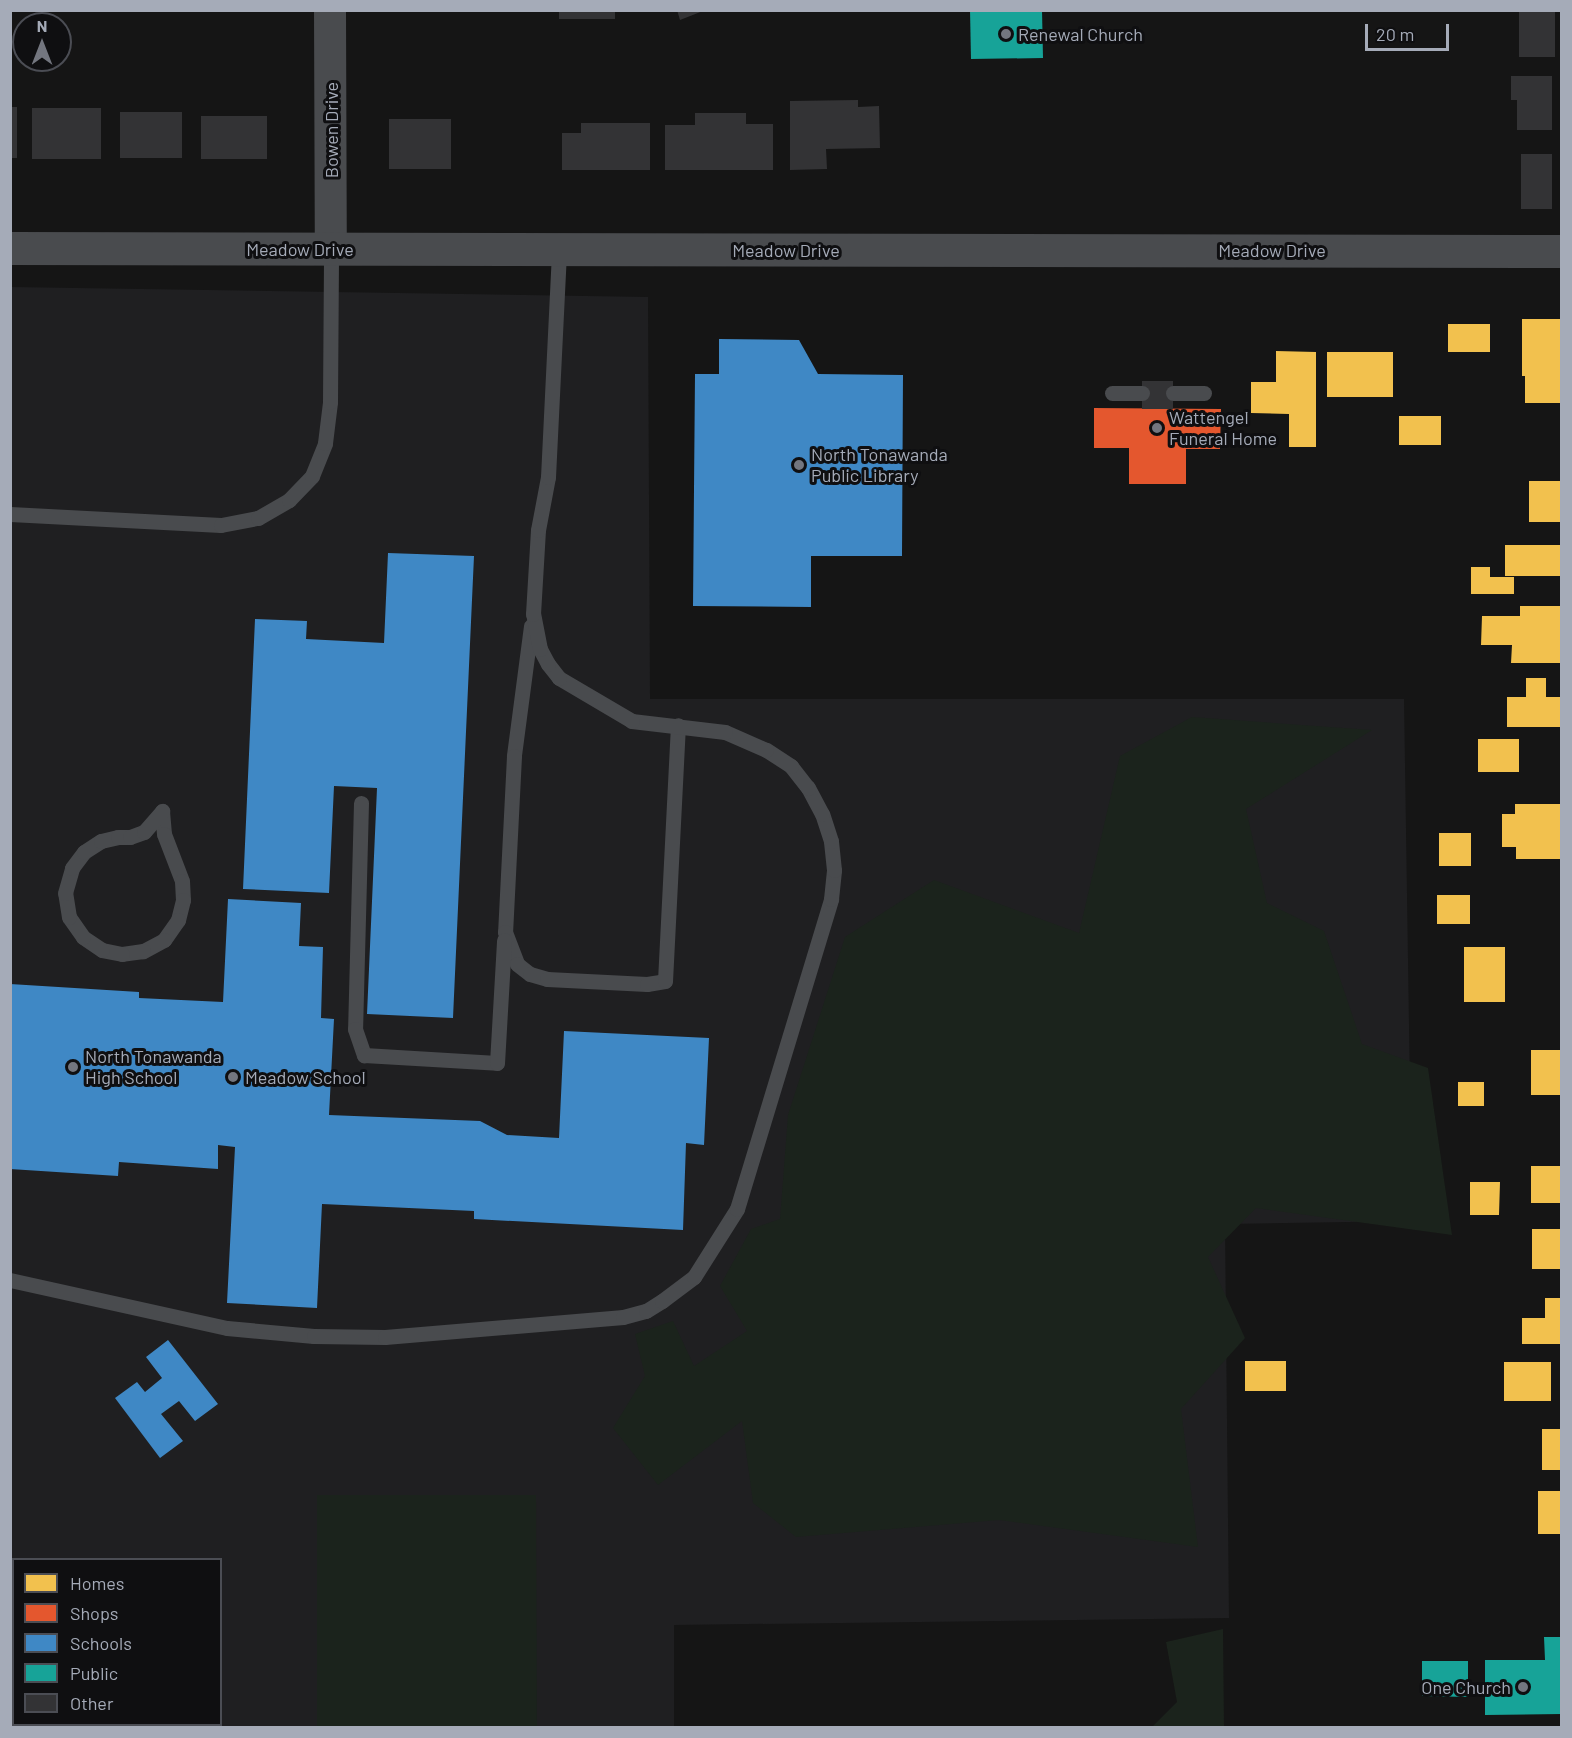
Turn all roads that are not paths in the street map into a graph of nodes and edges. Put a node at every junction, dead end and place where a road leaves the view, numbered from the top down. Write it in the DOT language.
graph roads {
  1 [pos="330,10"];
  2 [pos="10,248"];
  3 [pos="331,249"];
  4 [pos="559,249"];
  5 [pos="1562,251"];
  6 [pos="1112,393"];
  7 [pos="1142,393"];
  8 [pos="1173,393"];
  9 [pos="1204,393"];
  10 [pos="10,514"];
  11 [pos="533,614"];
  12 [pos="678,725"];
  13 [pos="361,803"];
  14 [pos="162,811"];
  15 [pos="505,932"];
  16 [pos="10,1280"];
  1 -- 3 [label="street, Bowen Drive"];
  2 -- 3 [label="street, Meadow Drive"];
  3 -- 4 [label="street, Meadow Drive"];
  3 -- 10 [label="lane"];
  4 -- 5 [label="street, Meadow Drive"];
  4 -- 11 [label="lane"];
  6 -- 7 [label="lane"];
  8 -- 9 [label="lane"];
  11 -- 12 [label="lane"];
  11 -- 15 [label="lane"];
  12 -- 15 [label="lane"];
  12 -- 16 [label="lane"];
  13 -- 15 [label="lane"];
  14 -- 14 [label="lane"];
}
